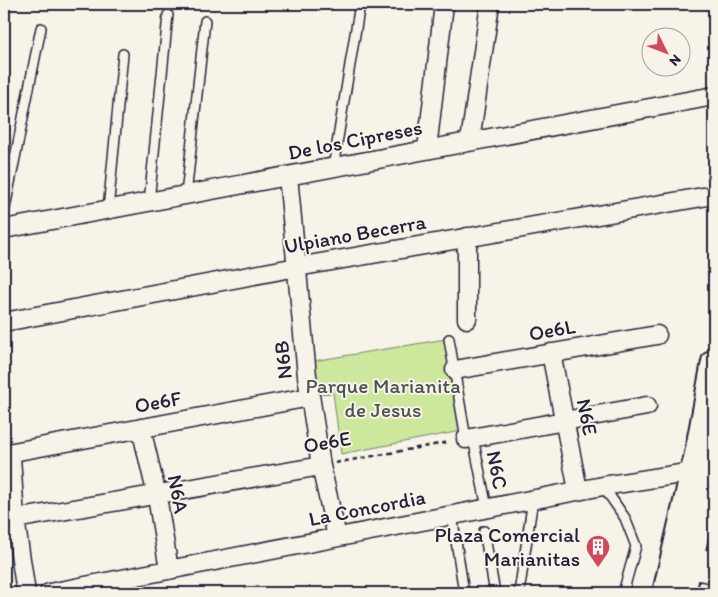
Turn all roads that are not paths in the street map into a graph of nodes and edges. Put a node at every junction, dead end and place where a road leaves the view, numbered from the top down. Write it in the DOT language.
graph roads {
  1 [pos="360,4"];
  2 [pos="444,4"];
  3 [pos="490,4"];
  4 [pos="168,15"];
  5 [pos="204,22"];
  6 [pos="41,28"];
  7 [pos="122,54"];
  8 [pos="714,96"];
  9 [pos="470,141"];
  10 [pos="427,149"];
  11 [pos="333,168"];
  12 [pos="288,176"];
  13 [pos="186,195"];
  14 [pos="714,195"];
  15 [pos="149,202"];
  16 [pos="108,210"];
  17 [pos="4,213"];
  18 [pos="4,229"];
  19 [pos="467,237"];
  20 [pos="297,267"];
  21 [pos="467,319"];
  22 [pos="4,322"];
  23 [pos="657,335"];
  24 [pos="449,339"];
  25 [pos="551,353"];
  26 [pos="714,362"];
  27 [pos="455,370"];
  28 [pos="310,397"];
  29 [pos="647,406"];
  30 [pos="564,421"];
  31 [pos="141,428"];
  32 [pos="470,438"];
  33 [pos="714,458"];
  34 [pos="321,466"];
  35 [pos="693,472"];
  36 [pos="603,486"];
  37 [pos="578,490"];
  38 [pos="156,496"];
  39 [pos="533,499"];
  40 [pos="486,508"];
  41 [pos="452,515"];
  42 [pos="15,519"];
  43 [pos="484,531"];
  44 [pos="338,537"];
  45 [pos="690,562"];
  46 [pos="714,562"];
  47 [pos="169,570"];
  48 [pos="714,574"];
  49 [pos="26,593"];
  50 [pos="49,593"];
  51 [pos="464,593"];
  52 [pos="495,593"];
  53 [pos="519,593"];
  54 [pos="623,593"];
  55 [pos="665,593"];
  56 [pos="683,593"];
  1 -- 11 [label="lane"];
  2 -- 10 [label="street"];
  3 -- 9 [label="street"];
  4 -- 15 [label="lane"];
  5 -- 13 [label="lane"];
  6 -- 17 [label="lane"];
  7 -- 16 [label="lane"];
  8 -- 9 [label="street, De los Cipreses"];
  9 -- 10 [label="street, De los Cipreses"];
  10 -- 11 [label="street, De los Cipreses"];
  11 -- 12 [label="street, De los Cipreses"];
  12 -- 13 [label="street, De los Cipreses"];
  12 -- 20 [label="street, N6B"];
  13 -- 15 [label="street, De los Cipreses"];
  14 -- 19 [label="street, Ulpiano Becerra"];
  15 -- 16 [label="street, De los Cipreses"];
  16 -- 18 [label="street, De los Cipreses"];
  19 -- 20 [label="street, Ulpiano Becerra"];
  19 -- 21 [label="street"];
  20 -- 22 [label="street, Ulpiano Becerra"];
  20 -- 28 [label="street, N6B"];
  23 -- 25 [label="street, Oe6L"];
  24 -- 27 [label="lane, N6C"];
  25 -- 27 [label="street, Oe6L"];
  25 -- 30 [label="street, N6E"];
  26 -- 35 [label="main road"];
  27 -- 32 [label="lane, N6C"];
  28 -- 31 [label="street, Oe6F"];
  28 -- 34 [label="street, N6B"];
  29 -- 30 [label="street"];
  30 -- 32 [label="street"];
  30 -- 37 [label="street, N6E"];
  31 -- 38 [label="street, N6A"];
  31 -- 42 [label="street, Oe6F"];
  32 -- 40 [label="lane, N6C"];
  33 -- 45 [label="main road"];
  34 -- 38 [label="street, Oe6E"];
  34 -- 44 [label="street, N6B"];
  35 -- 36 [label="street, La Concordia"];
  35 -- 55 [label="main road"];
  36 -- 37 [label="street, La Concordia"];
  36 -- 54 [label="lane"];
  37 -- 39 [label="street, La Concordia"];
  38 -- 42 [label="street, Oe6E"];
  38 -- 47 [label="street, N6A"];
  39 -- 40 [label="street, La Concordia"];
  39 -- 53 [label="lane"];
  40 -- 41 [label="street, La Concordia"];
  41 -- 44 [label="street, La Concordia"];
  41 -- 51 [label="lane"];
  42 -- 49 [label="street"];
  43 -- 52 [label="lane"];
  44 -- 47 [label="street, La Concordia"];
  45 -- 46 [label="street"];
  45 -- 48 [label="street"];
  45 -- 56 [label="main road"];
  47 -- 50 [label="street, La Concordia"];
}
